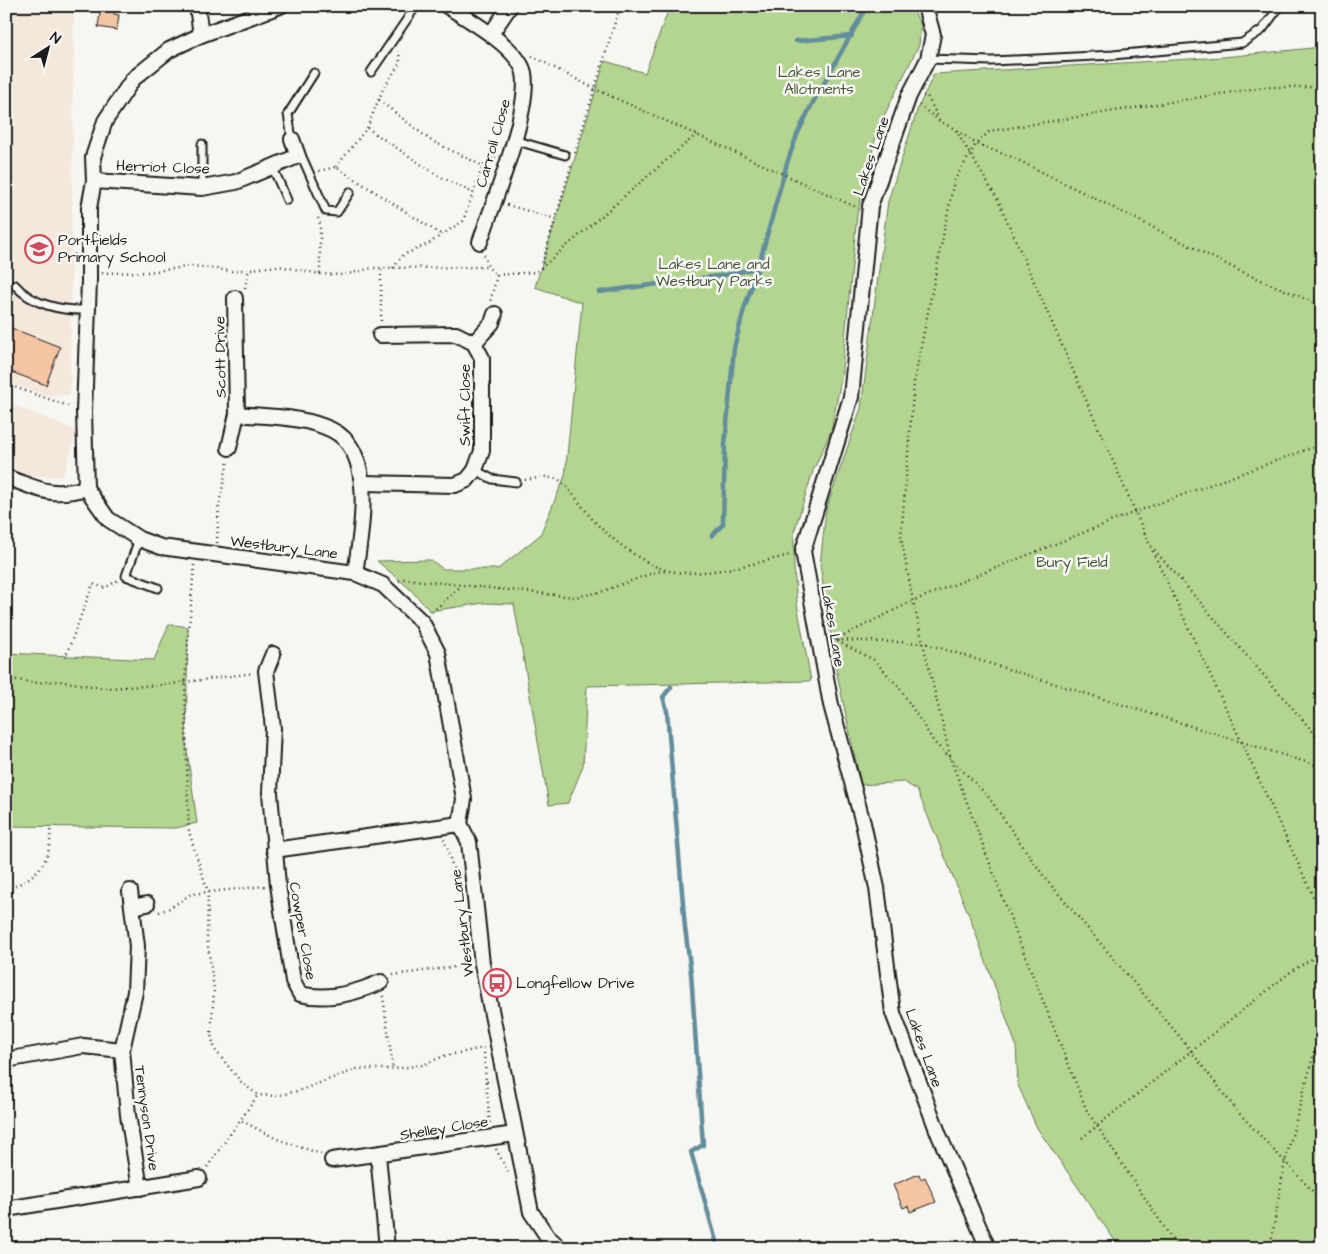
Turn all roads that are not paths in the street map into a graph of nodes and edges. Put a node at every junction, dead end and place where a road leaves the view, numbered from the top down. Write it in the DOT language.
graph roads {
  1 [pos="197,6"];
  2 [pos="280,6"];
  3 [pos="416,6"];
  4 [pos="447,6"];
  5 [pos="510,6"];
  6 [pos="925,6"];
  7 [pos="1280,6"];
  8 [pos="491,34"];
  9 [pos="202,35"];
  10 [pos="928,58"];
  11 [pos="371,72"];
  12 [pos="314,73"];
  13 [pos="292,139"];
  14 [pos="514,140"];
  15 [pos="202,144"];
  16 [pos="564,155"];
  17 [pos="298,156"];
  18 [pos="272,166"];
  19 [pos="94,181"];
  20 [pos="202,188"];
  21 [pos="350,192"];
  22 [pos="287,200"];
  23 [pos="480,242"];
  24 [pos="15,285"];
  25 [pos="236,298"];
  26 [pos="88,310"];
  27 [pos="495,314"];
  28 [pos="380,335"];
  29 [pos="474,343"];
  30 [pos="237,414"];
  31 [pos="229,448"];
  32 [pos="475,470"];
  33 [pos="6,476"];
  34 [pos="516,482"];
  35 [pos="363,483"];
  36 [pos="86,488"];
  37 [pos="139,539"];
  38 [pos="355,572"];
  39 [pos="158,588"];
  40 [pos="274,654"];
  41 [pos="460,824"];
  42 [pos="274,850"];
  43 [pos="130,891"];
  44 [pos="381,982"];
  45 [pos="122,1050"];
  46 [pos="6,1060"];
  47 [pos="515,1134"];
  48 [pos="378,1155"];
  49 [pos="332,1160"];
  50 [pos="199,1178"];
  51 [pos="140,1188"];
  52 [pos="6,1209"];
  53 [pos="387,1248"];
  54 [pos="560,1248"];
  55 [pos="988,1248"];
  1 -- 9 [label="street"];
  2 -- 9 [label="street"];
  3 -- 11 [label="lane"];
  4 -- 8 [label="street, Carroll Close"];
  5 -- 8 [label="street"];
  6 -- 10 [label="street, Lakes Lane"];
  7 -- 10 [label="lane"];
  8 -- 14 [label="street, Carroll Close"];
  9 -- 19 [label="street"];
  10 -- 55 [label="street, Lakes Lane"];
  12 -- 13 [label="lane"];
  13 -- 17 [label="street"];
  14 -- 16 [label="lane"];
  14 -- 23 [label="street, Carroll Close"];
  15 -- 20 [label="lane"];
  17 -- 18 [label="street, Herriot Close"];
  17 -- 21 [label="lane"];
  18 -- 20 [label="street, Herriot Close"];
  18 -- 22 [label="lane"];
  19 -- 20 [label="street, Herriot Close"];
  19 -- 26 [label="street"];
  24 -- 26 [label="lane"];
  25 -- 30 [label="street, Scott Drive"];
  26 -- 36 [label="street"];
  27 -- 29 [label="street, Swift Close"];
  28 -- 29 [label="street, Swift Close"];
  29 -- 32 [label="street, Swift Close"];
  30 -- 31 [label="street, Scott Drive"];
  30 -- 35 [label="street, Scott Drive"];
  32 -- 34 [label="lane"];
  32 -- 35 [label="street"];
  33 -- 36 [label="street"];
  35 -- 38 [label="street, Scott Drive"];
  36 -- 37 [label="street, Westbury Lane"];
  37 -- 38 [label="street, Westbury Lane"];
  37 -- 39 [label="lane"];
  38 -- 41 [label="street, Westbury Lane"];
  40 -- 42 [label="street"];
  41 -- 42 [label="street"];
  41 -- 47 [label="street, Westbury Lane"];
  42 -- 44 [label="street, Cowper Close"];
  43 -- 45 [label="street"];
  45 -- 46 [label="street, Tennyson Drive"];
  45 -- 51 [label="street, Tennyson Drive"];
  47 -- 48 [label="street, Shelley Close"];
  47 -- 54 [label="street, Westbury Lane"];
  48 -- 49 [label="street, Shelley Close"];
  48 -- 53 [label="street"];
  50 -- 51 [label="street"];
  51 -- 52 [label="street"];
}
